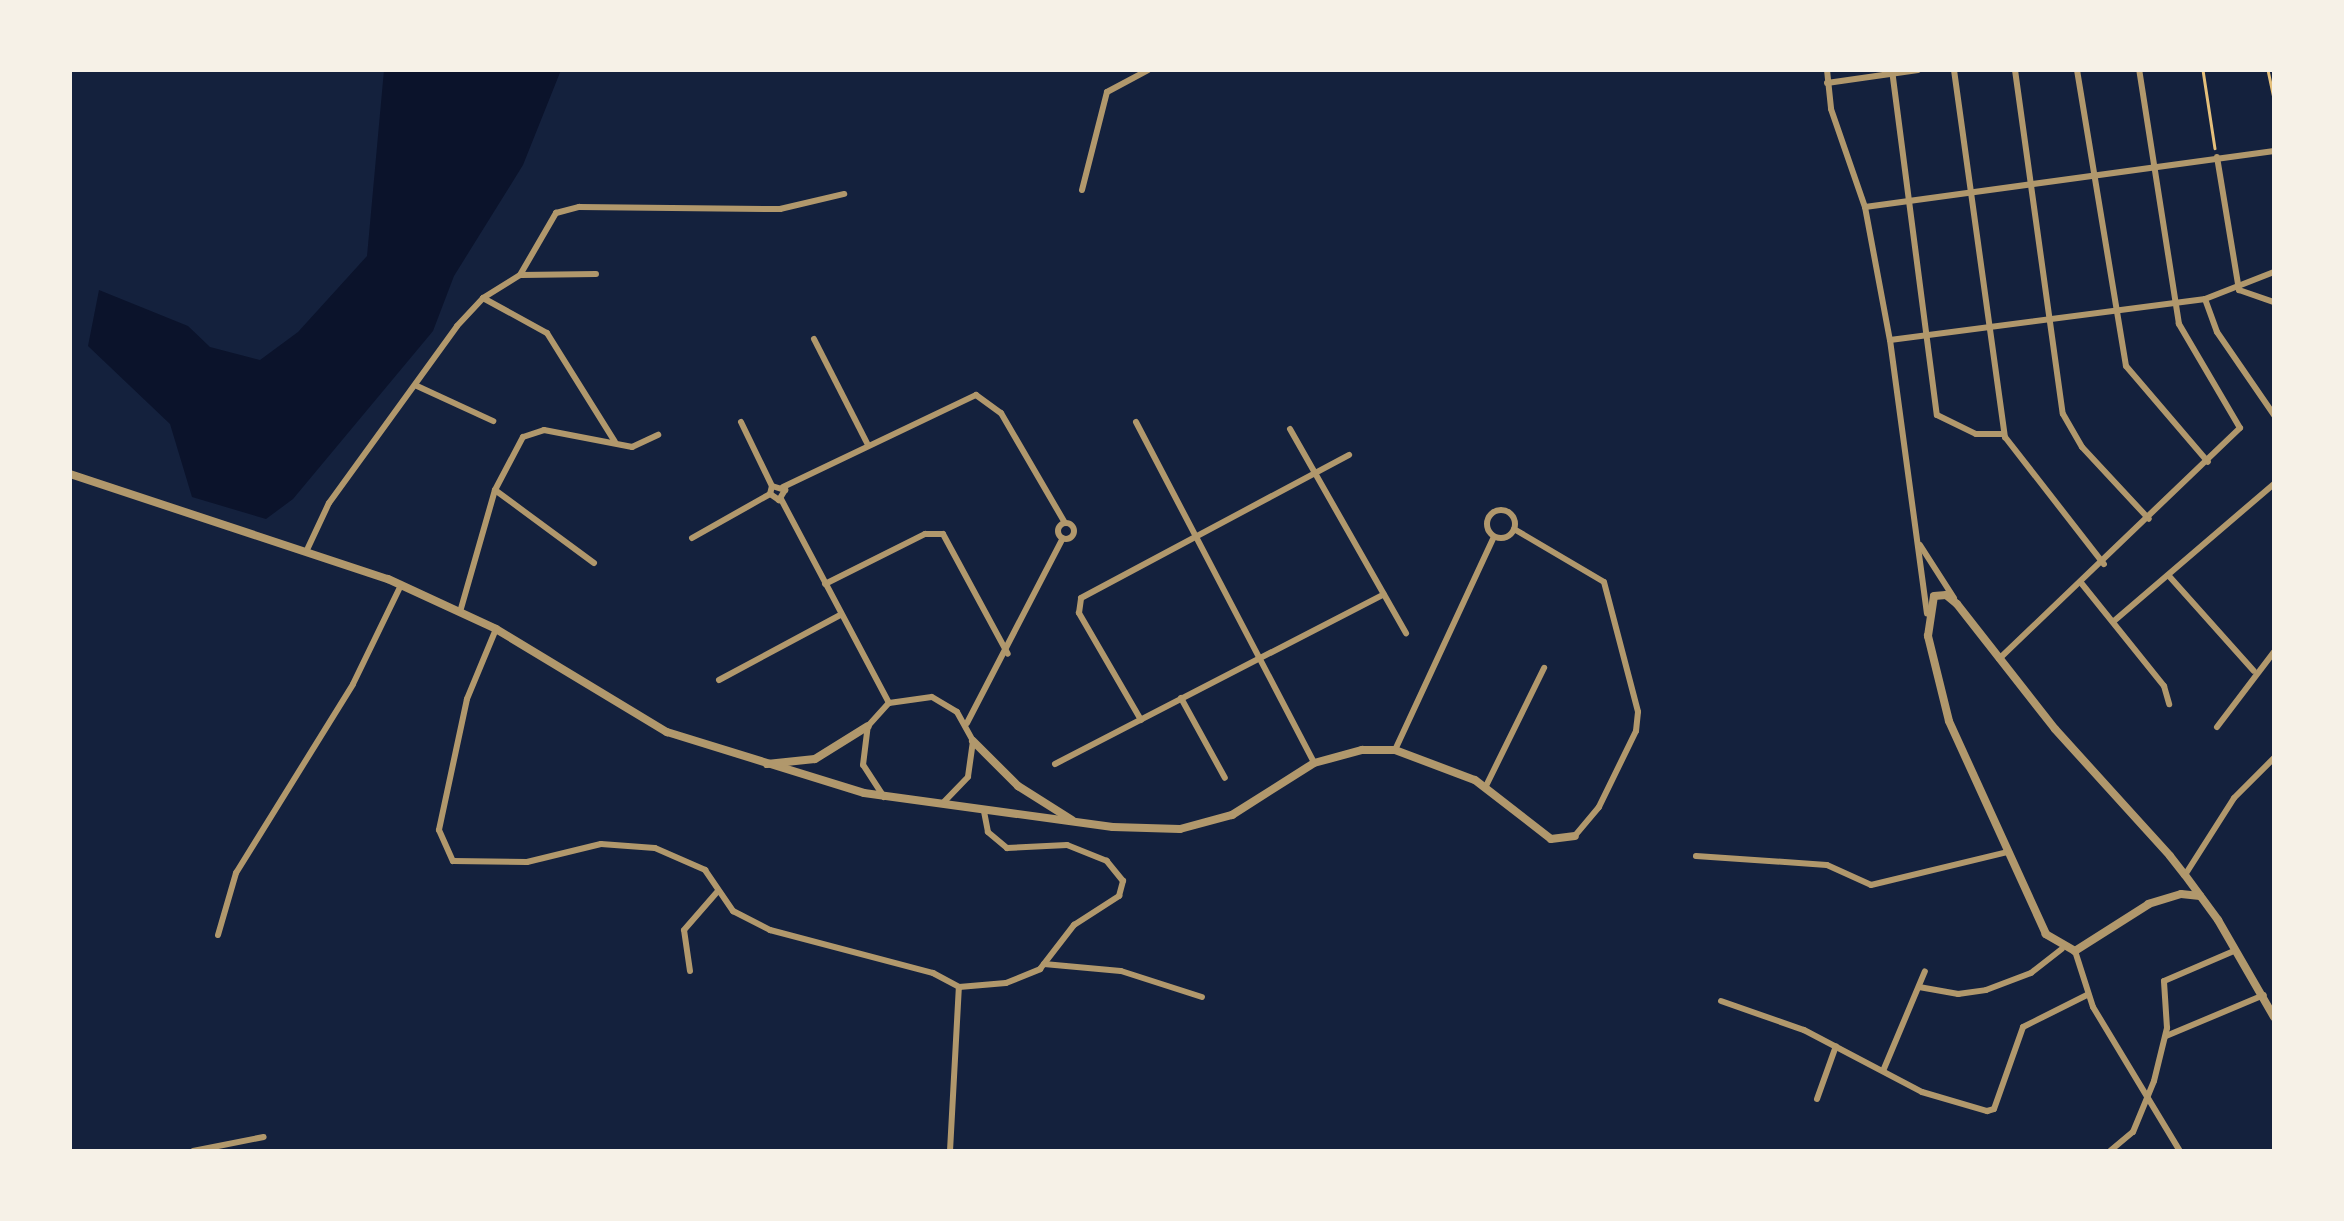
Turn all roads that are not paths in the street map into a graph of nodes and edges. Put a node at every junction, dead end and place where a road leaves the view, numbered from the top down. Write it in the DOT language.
graph roads {
  1 [pos="1148,70"];
  2 [pos="1828,70"];
  3 [pos="1918,70"];
  4 [pos="1954,70"];
  5 [pos="2015,70"];
  6 [pos="2077,70"];
  7 [pos="2138,70"];
  8 [pos="1892,72"];
  9 [pos="1828,83"];
  10 [pos="2274,151"];
  11 [pos="2217,157"];
  12 [pos="2156,168"];
  13 [pos="2092,178"];
  14 [pos="2032,186"];
  15 [pos="1082,190"];
  16 [pos="1970,191"];
  17 [pos="844,194"];
  18 [pos="1909,201"];
  19 [pos="1865,207"];
  20 [pos="2274,272"];
  21 [pos="596,274"];
  22 [pos="520,275"];
  23 [pos="2239,290"];
  24 [pos="483,298"];
  25 [pos="2205,299"];
  26 [pos="2176,302"];
  27 [pos="2274,302"];
  28 [pos="2116,310"];
  29 [pos="2052,317"];
  30 [pos="1989,326"];
  31 [pos="1925,335"];
  32 [pos="814,339"];
  33 [pos="1890,340"];
  34 [pos="416,386"];
  35 [pos="2274,415"];
  36 [pos="493,421"];
  37 [pos="741,422"];
  38 [pos="1136,422"];
  39 [pos="1290,429"];
  40 [pos="2004,434"];
  41 [pos="658,435"];
  42 [pos="614,442"];
  43 [pos="868,443"];
  44 [pos="1349,455"];
  45 [pos="2208,462"];
  46 [pos="1315,473"];
  47 [pos="70,474"];
  48 [pos="2274,484"];
  49 [pos="784,488"];
  50 [pos="495,490"];
  51 [pos="771,490"];
  52 [pos="781,499"];
  53 [pos="2149,518"];
  54 [pos="1514,529"];
  55 [pos="1193,532"];
  56 [pos="1494,537"];
  57 [pos="692,538"];
  58 [pos="1917,540"];
  59 [pos="306,552"];
  60 [pos="594,563"];
  61 [pos="2104,564"];
  62 [pos="2169,576"];
  63 [pos="402,584"];
  64 [pos="825,584"];
  65 [pos="2082,584"];
  66 [pos="1384,594"];
  67 [pos="1957,604"];
  68 [pos="460,612"];
  69 [pos="1927,614"];
  70 [pos="840,615"];
  71 [pos="2114,620"];
  72 [pos="496,629"];
  73 [pos="1406,633"];
  74 [pos="2274,652"];
  75 [pos="1008,654"];
  76 [pos="1258,657"];
  77 [pos="1998,660"];
  78 [pos="1544,668"];
  79 [pos="2254,671"];
  80 [pos="719,680"];
  81 [pos="1181,698"];
  82 [pos="890,704"];
  83 [pos="2169,704"];
  84 [pos="1141,720"];
  85 [pos="966,723"];
  86 [pos="868,726"];
  87 [pos="2218,727"];
  88 [pos="973,741"];
  89 [pos="1395,750"];
  90 [pos="2274,758"];
  91 [pos="1055,764"];
  92 [pos="1314,764"];
  93 [pos="758,765"];
  94 [pos="1225,778"];
  95 [pos="1485,788"];
  96 [pos="885,798"];
  97 [pos="941,805"];
  98 [pos="984,811"];
  99 [pos="1076,822"];
  100 [pos="1575,836"];
  101 [pos="2007,852"];
  102 [pos="1696,856"];
  103 [pos="2185,875"];
  104 [pos="718,890"];
  105 [pos="2200,896"];
  106 [pos="218,935"];
  107 [pos="2062,949"];
  108 [pos="2236,950"];
  109 [pos="2076,951"];
  110 [pos="1044,964"];
  111 [pos="690,971"];
  112 [pos="1924,971"];
  113 [pos="959,986"];
  114 [pos="1919,987"];
  115 [pos="2088,995"];
  116 [pos="2264,996"];
  117 [pos="1202,997"];
  118 [pos="1721,1001"];
  119 [pos="2274,1017"];
  120 [pos="2165,1036"];
  121 [pos="1836,1046"];
  122 [pos="1883,1070"];
  123 [pos="2148,1096"];
  124 [pos="1816,1099"];
  125 [pos="264,1137"];
  126 [pos="193,1151"];
  127 [pos="950,1151"];
  128 [pos="2110,1151"];
  129 [pos="2180,1151"];
  1 -- 15 [label="street"];
  2 -- 9 [label="street"];
  3 -- 8 [label="street"];
  4 -- 16 [label="street"];
  5 -- 14 [label="street"];
  6 -- 13 [label="street"];
  7 -- 12 [label="street"];
  8 -- 9 [label="street"];
  8 -- 18 [label="street"];
  9 -- 19 [label="street"];
  10 -- 11 [label="street"];
  11 -- 12 [label="street"];
  11 -- 23 [label="street"];
  12 -- 13 [label="street"];
  12 -- 26 [label="street"];
  13 -- 14 [label="street"];
  13 -- 28 [label="street"];
  14 -- 16 [label="street"];
  14 -- 29 [label="street"];
  16 -- 18 [label="street"];
  16 -- 30 [label="street"];
  17 -- 22 [label="street"];
  18 -- 19 [label="street"];
  18 -- 31 [label="street"];
  19 -- 33 [label="street"];
  20 -- 23 [label="street"];
  21 -- 22 [label="street"];
  22 -- 24 [label="street"];
  23 -- 25 [label="street"];
  23 -- 27 [label="street"];
  24 -- 34 [label="street"];
  24 -- 42 [label="street"];
  25 -- 26 [label="street"];
  25 -- 35 [label="street"];
  26 -- 28 [label="street"];
  26 -- 45 [label="street"];
  28 -- 29 [label="street"];
  28 -- 45 [label="street"];
  29 -- 30 [label="street"];
  29 -- 53 [label="street"];
  30 -- 31 [label="street"];
  30 -- 40 [label="street"];
  31 -- 33 [label="street"];
  31 -- 40 [label="street"];
  32 -- 43 [label="street"];
  33 -- 58 [label="street"];
  34 -- 36 [label="street"];
  34 -- 59 [label="street"];
  37 -- 51 [label="street"];
  38 -- 55 [label="street"];
  39 -- 46 [label="street"];
  40 -- 61 [label="street"];
  41 -- 42 [label="street"];
  42 -- 50 [label="street"];
  43 -- 49 [label="street"];
  43 -- 75 [label="street"];
  44 -- 46 [label="street"];
  45 -- 53 [label="street"];
  46 -- 55 [label="street"];
  46 -- 66 [label="street"];
  47 -- 59 [label="street"];
  48 -- 62 [label="street"];
  49 -- 51 [label="street"];
  49 -- 52 [label="street"];
  50 -- 60 [label="street"];
  50 -- 68 [label="street"];
  51 -- 52 [label="street"];
  51 -- 57 [label="street"];
  52 -- 64 [label="street"];
  53 -- 61 [label="street"];
  54 -- 56 [label="street"];
  54 -- 56 [label="street"];
  54 -- 100 [label="street"];
  55 -- 76 [label="street"];
  55 -- 84 [label="street"];
  56 -- 89 [label="street"];
  58 -- 67 [label="street"];
  58 -- 69 [label="street"];
  59 -- 63 [label="street"];
  61 -- 65 [label="street"];
  62 -- 71 [label="street"];
  62 -- 79 [label="street"];
  63 -- 68 [label="street"];
  63 -- 106 [label="street"];
  64 -- 70 [label="street"];
  64 -- 75 [label="street"];
  65 -- 71 [label="street"];
  65 -- 77 [label="street"];
  66 -- 73 [label="street"];
  66 -- 76 [label="street"];
  67 -- 69 [label="street"];
  67 -- 77 [label="street"];
  68 -- 72 [label="street"];
  69 -- 101 [label="street"];
  70 -- 80 [label="street"];
  70 -- 82 [label="street"];
  71 -- 83 [label="street"];
  72 -- 93 [label="street"];
  72 -- 104 [label="street"];
  74 -- 79 [label="street"];
  75 -- 85 [label="street"];
  76 -- 81 [label="street"];
  76 -- 92 [label="street"];
  77 -- 103 [label="street"];
  78 -- 95 [label="street"];
  79 -- 87 [label="street"];
  81 -- 84 [label="street"];
  81 -- 94 [label="street"];
  82 -- 85 [label="street"];
  82 -- 86 [label="street"];
  84 -- 91 [label="street"];
  85 -- 88 [label="street"];
  86 -- 93 [label="street"];
  86 -- 96 [label="street"];
  88 -- 97 [label="street"];
  88 -- 99 [label="street"];
  89 -- 92 [label="street"];
  89 -- 95 [label="street"];
  90 -- 103 [label="street"];
  92 -- 99 [label="street"];
  93 -- 96 [label="street"];
  95 -- 100 [label="street"];
  96 -- 97 [label="street"];
  97 -- 98 [label="street"];
  98 -- 99 [label="street"];
  98 -- 110 [label="street"];
  101 -- 102 [label="street"];
  101 -- 107 [label="street"];
  103 -- 105 [label="street"];
  104 -- 111 [label="street"];
  104 -- 113 [label="street"];
  105 -- 108 [label="street"];
  105 -- 109 [label="street"];
  107 -- 109 [label="street"];
  107 -- 114 [label="street"];
  108 -- 116 [label="street"];
  108 -- 120 [label="street"];
  109 -- 115 [label="street"];
  110 -- 113 [label="street"];
  110 -- 117 [label="street"];
  112 -- 114 [label="street"];
  113 -- 127 [label="street"];
  114 -- 122 [label="street"];
  115 -- 122 [label="street"];
  115 -- 123 [label="street"];
  116 -- 119 [label="street"];
  116 -- 120 [label="street"];
  118 -- 121 [label="street"];
  120 -- 123 [label="street"];
  121 -- 122 [label="street"];
  121 -- 124 [label="street"];
  123 -- 128 [label="street"];
  123 -- 129 [label="street"];
  125 -- 126 [label="street"];
}
